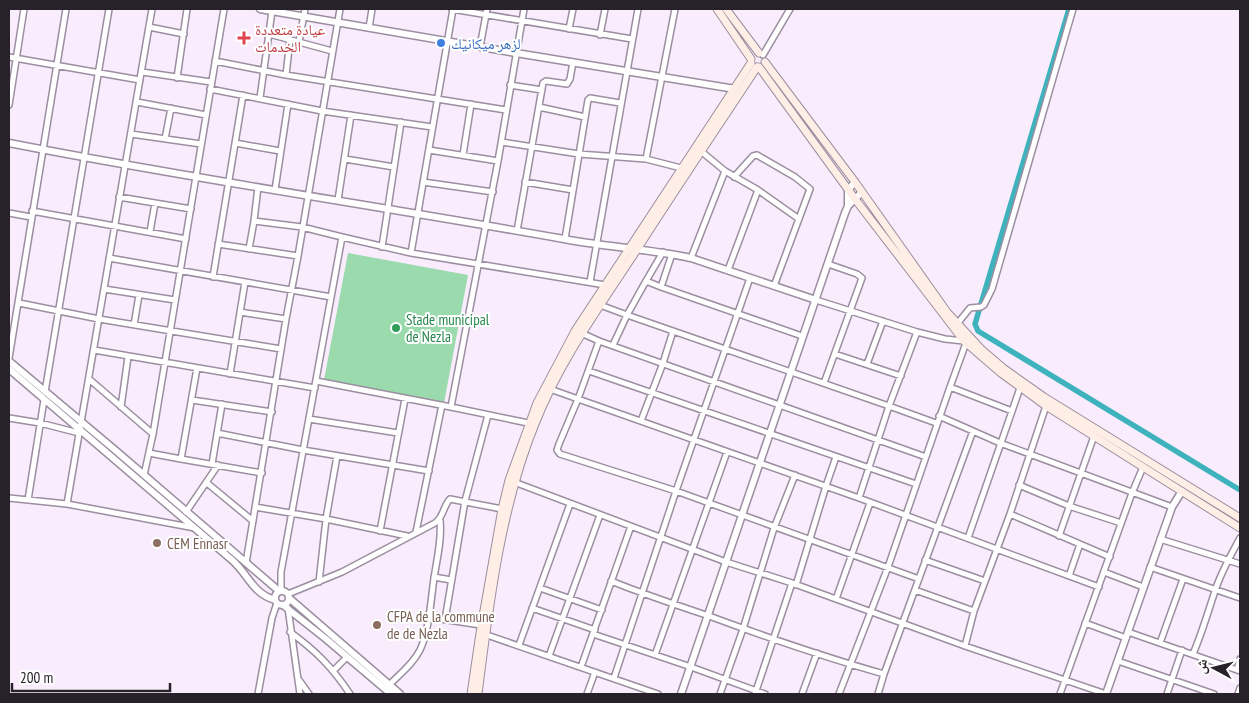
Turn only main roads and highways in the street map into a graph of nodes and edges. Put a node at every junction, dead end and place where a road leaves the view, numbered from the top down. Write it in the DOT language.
graph roads {
  1 [pos="717,9"];
  2 [pos="726,9"];
  3 [pos="762,57"];
  4 [pos="754,64"];
  5 [pos="634,248"];
  6 [pos="955,327"];
  7 [pos="578,332"];
  8 [pos="512,481"];
  9 [pos="1240,518"];
  10 [pos="1240,528"];
  11 [pos="482,631"];
  12 [pos="471,694"];
  13 [pos="478,694"];
  1 -- 4 [label="main road"];
  2 -- 3 [label="main road"];
  3 -- 4 [label="main road"];
  3 -- 4 [label="main road"];
  3 -- 6 [label="main road"];
  4 -- 5 [label="main road"];
  4 -- 5 [label="main road"];
  4 -- 6 [label="main road"];
  5 -- 7 [label="main road"];
  5 -- 7 [label="main road"];
  6 -- 9 [label="main road"];
  6 -- 10 [label="main road"];
  7 -- 8 [label="main road"];
  7 -- 8 [label="main road"];
  8 -- 11 [label="main road"];
  8 -- 11 [label="main road"];
  11 -- 12 [label="main road"];
  11 -- 13 [label="main road"];
}
